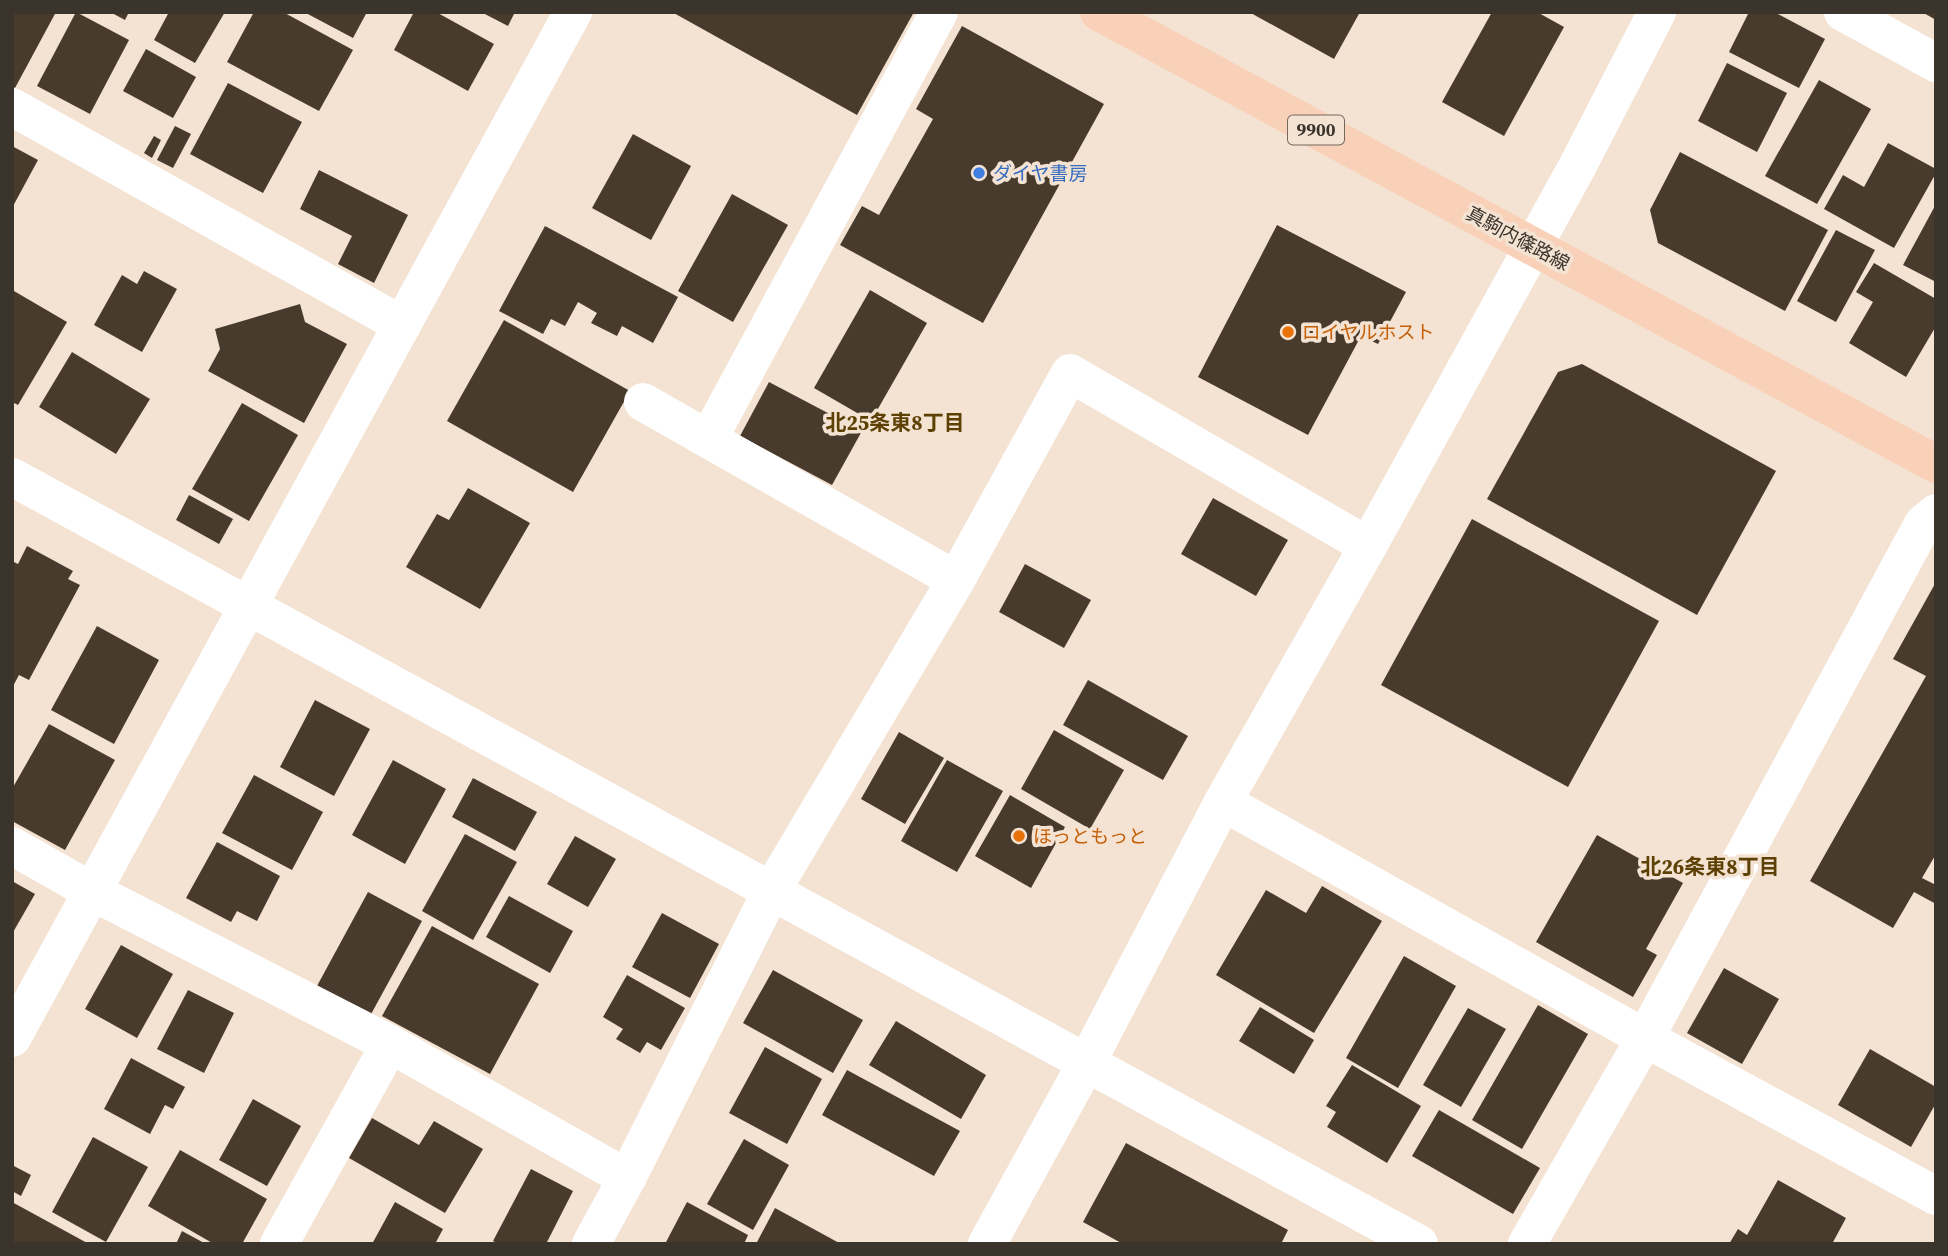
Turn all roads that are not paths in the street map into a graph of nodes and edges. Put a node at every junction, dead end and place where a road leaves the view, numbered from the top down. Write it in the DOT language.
graph roads {
  1 [pos="573,12"];
  2 [pos="939,12"];
  3 [pos="1099,12"];
  4 [pos="1657,12"];
  5 [pos="1843,12"];
  6 [pos="1936,63"];
  7 [pos="12,107"];
  8 [pos="1534,246"];
  9 [pos="402,325"];
  10 [pos="643,402"];
  11 [pos="709,438"];
  12 [pos="1936,464"];
  13 [pos="12,477"];
  14 [pos="1936,513"];
  15 [pos="1368,546"];
  16 [pos="956,580"];
  17 [pos="248,607"];
  18 [pos="1223,802"];
  19 [pos="12,846"];
  20 [pos="772,890"];
  21 [pos="93,892"];
  22 [pos="12,1038"];
  23 [pos="1645,1038"];
  24 [pos="390,1044"];
  25 [pos="1087,1062"];
  26 [pos="627,1178"];
  27 [pos="1936,1196"];
  28 [pos="279,1244"];
  29 [pos="591,1244"];
  30 [pos="987,1244"];
  31 [pos="1419,1244"];
  32 [pos="1527,1244"];
  1 -- 9 [label="street"];
  2 -- 11 [label="street"];
  3 -- 8 [label="main road, 真駒内篠路線 / 9900"];
  4 -- 8 [label="street"];
  5 -- 6 [label="street"];
  7 -- 9 [label="street"];
  8 -- 12 [label="main road, 真駒内篠路線 / 9900"];
  8 -- 15 [label="street"];
  9 -- 17 [label="street"];
  10 -- 11 [label="street"];
  11 -- 16 [label="street"];
  13 -- 17 [label="street"];
  14 -- 23 [label="street"];
  15 -- 16 [label="street"];
  15 -- 18 [label="street"];
  16 -- 20 [label="street"];
  17 -- 20 [label="street"];
  17 -- 21 [label="street"];
  18 -- 23 [label="street"];
  18 -- 25 [label="street"];
  19 -- 21 [label="street"];
  20 -- 25 [label="street"];
  20 -- 26 [label="street"];
  21 -- 22 [label="street"];
  21 -- 24 [label="street"];
  23 -- 27 [label="street"];
  23 -- 32 [label="street"];
  24 -- 26 [label="street"];
  24 -- 28 [label="street"];
  25 -- 30 [label="street"];
  25 -- 31 [label="street"];
  26 -- 29 [label="street"];
}
